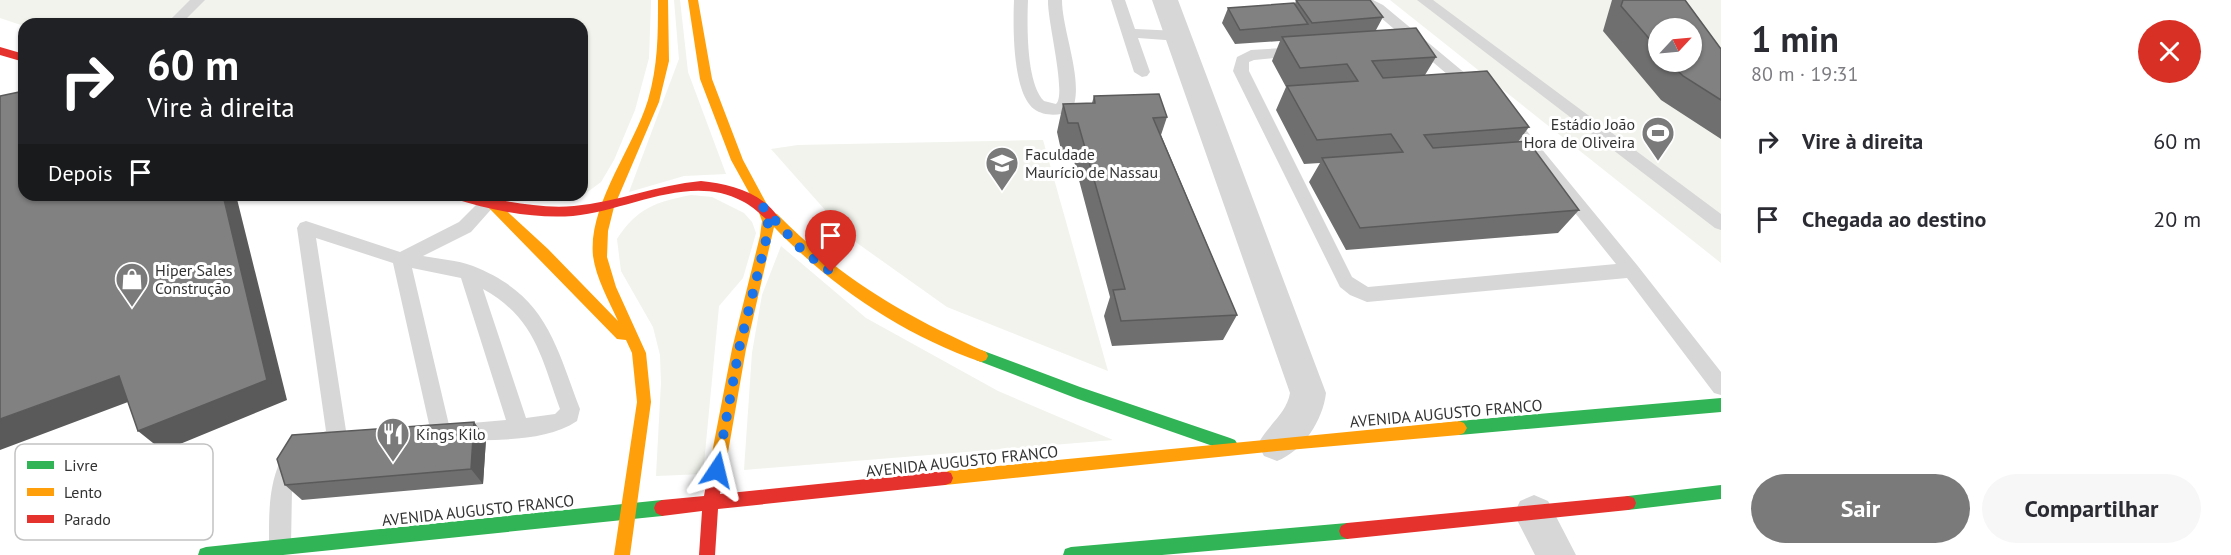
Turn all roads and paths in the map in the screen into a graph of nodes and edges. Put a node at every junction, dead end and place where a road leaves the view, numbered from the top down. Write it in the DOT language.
graph roads {
  1 [pos="198,0"];
  2 [pos="663,0"];
  3 [pos="693,0"];
  4 [pos="1021,0"];
  5 [pos="1055,0"];
  6 [pos="1118,0"];
  7 [pos="1165,0"];
  8 [pos="1362,0"];
  9 [pos="1424,0"];
  10 [pos="179,18"];
  11 [pos="1130,33"];
  12 [pos="1179,36"];
  13 [pos="1422,45"];
  14 [pos="1399,46"];
  15 [pos="0,51"];
  16 [pos="1319,51"];
  17 [pos="18,56"];
  18 [pos="1142,72"];
  19 [pos="475,201"];
  20 [pos="490,206"];
  21 [pos="608,207"];
  22 [pos="763,207"];
  23 [pos="1721,223"];
  24 [pos="401,259"];
  25 [pos="1631,270"];
  26 [pos="468,272"];
  27 [pos="639,353"];
  28 [pos="1721,387"];
  29 [pos="1721,405"];
  30 [pos="519,428"];
  31 [pos="441,432"];
  32 [pos="406,433"];
  33 [pos="360,434"];
  34 [pos="337,437"];
  35 [pos="1277,444"];
  36 [pos="1241,449"];
  37 [pos="1721,492"];
  38 [pos="711,503"];
  39 [pos="629,512"];
  40 [pos="1534,514"];
  41 [pos="279,546"];
  42 [pos="1152,552"];
  43 [pos="207,555"];
  44 [pos="622,555"];
  45 [pos="707,555"];
  46 [pos="1071,555"];
  47 [pos="1556,555"];
  1 -- 10 [label="lane"];
  2 -- 21 [label="main road"];
  3 -- 22 [label="main road"];
  4 -- 5 [label="lane"];
  6 -- 11 [label="lane"];
  7 -- 12 [label="street"];
  8 -- 13 [label="lane"];
  9 -- 23 [label="lane"];
  11 -- 12 [label="lane"];
  11 -- 18 [label="lane"];
  12 -- 35 [label="street"];
  13 -- 14 [label="lane"];
  13 -- 25 [label="lane"];
  15 -- 17 [label="main road"];
  16 -- 25 [label="lane"];
  19 -- 20 [label="main road"];
  20 -- 21 [label="main road"];
  20 -- 24 [label="lane"];
  20 -- 27 [label="main road"];
  21 -- 22 [label="main road"];
  21 -- 27 [label="main road"];
  22 -- 36 [label="main road"];
  22 -- 38 [label="main road"];
  24 -- 26 [label="lane"];
  24 -- 31 [label="lane"];
  24 -- 34 [label="lane"];
  25 -- 28 [label="lane"];
  26 -- 30 [label="lane"];
  26 -- 30 [label="lane"];
  27 -- 39 [label="main road"];
  29 -- 35 [label="main road, AVENIDA AUGUSTO FRANCO"];
  30 -- 31 [label="lane"];
  31 -- 32 [label="lane"];
  33 -- 34 [label="lane"];
  34 -- 41 [label="lane"];
  35 -- 36 [label="main road, AVENIDA AUGUSTO FRANCO"];
  36 -- 38 [label="main road, AVENIDA AUGUSTO FRANCO"];
  37 -- 40 [label="main road"];
  38 -- 39 [label="main road, AVENIDA AUGUSTO FRANCO"];
  38 -- 45 [label="main road"];
  39 -- 41 [label="main road, AVENIDA AUGUSTO FRANCO"];
  39 -- 44 [label="main road"];
  40 -- 42 [label="main road"];
  40 -- 47 [label="street"];
  41 -- 43 [label="main road, AVENIDA AUGUSTO FRANCO"];
  42 -- 46 [label="main road"];
}
